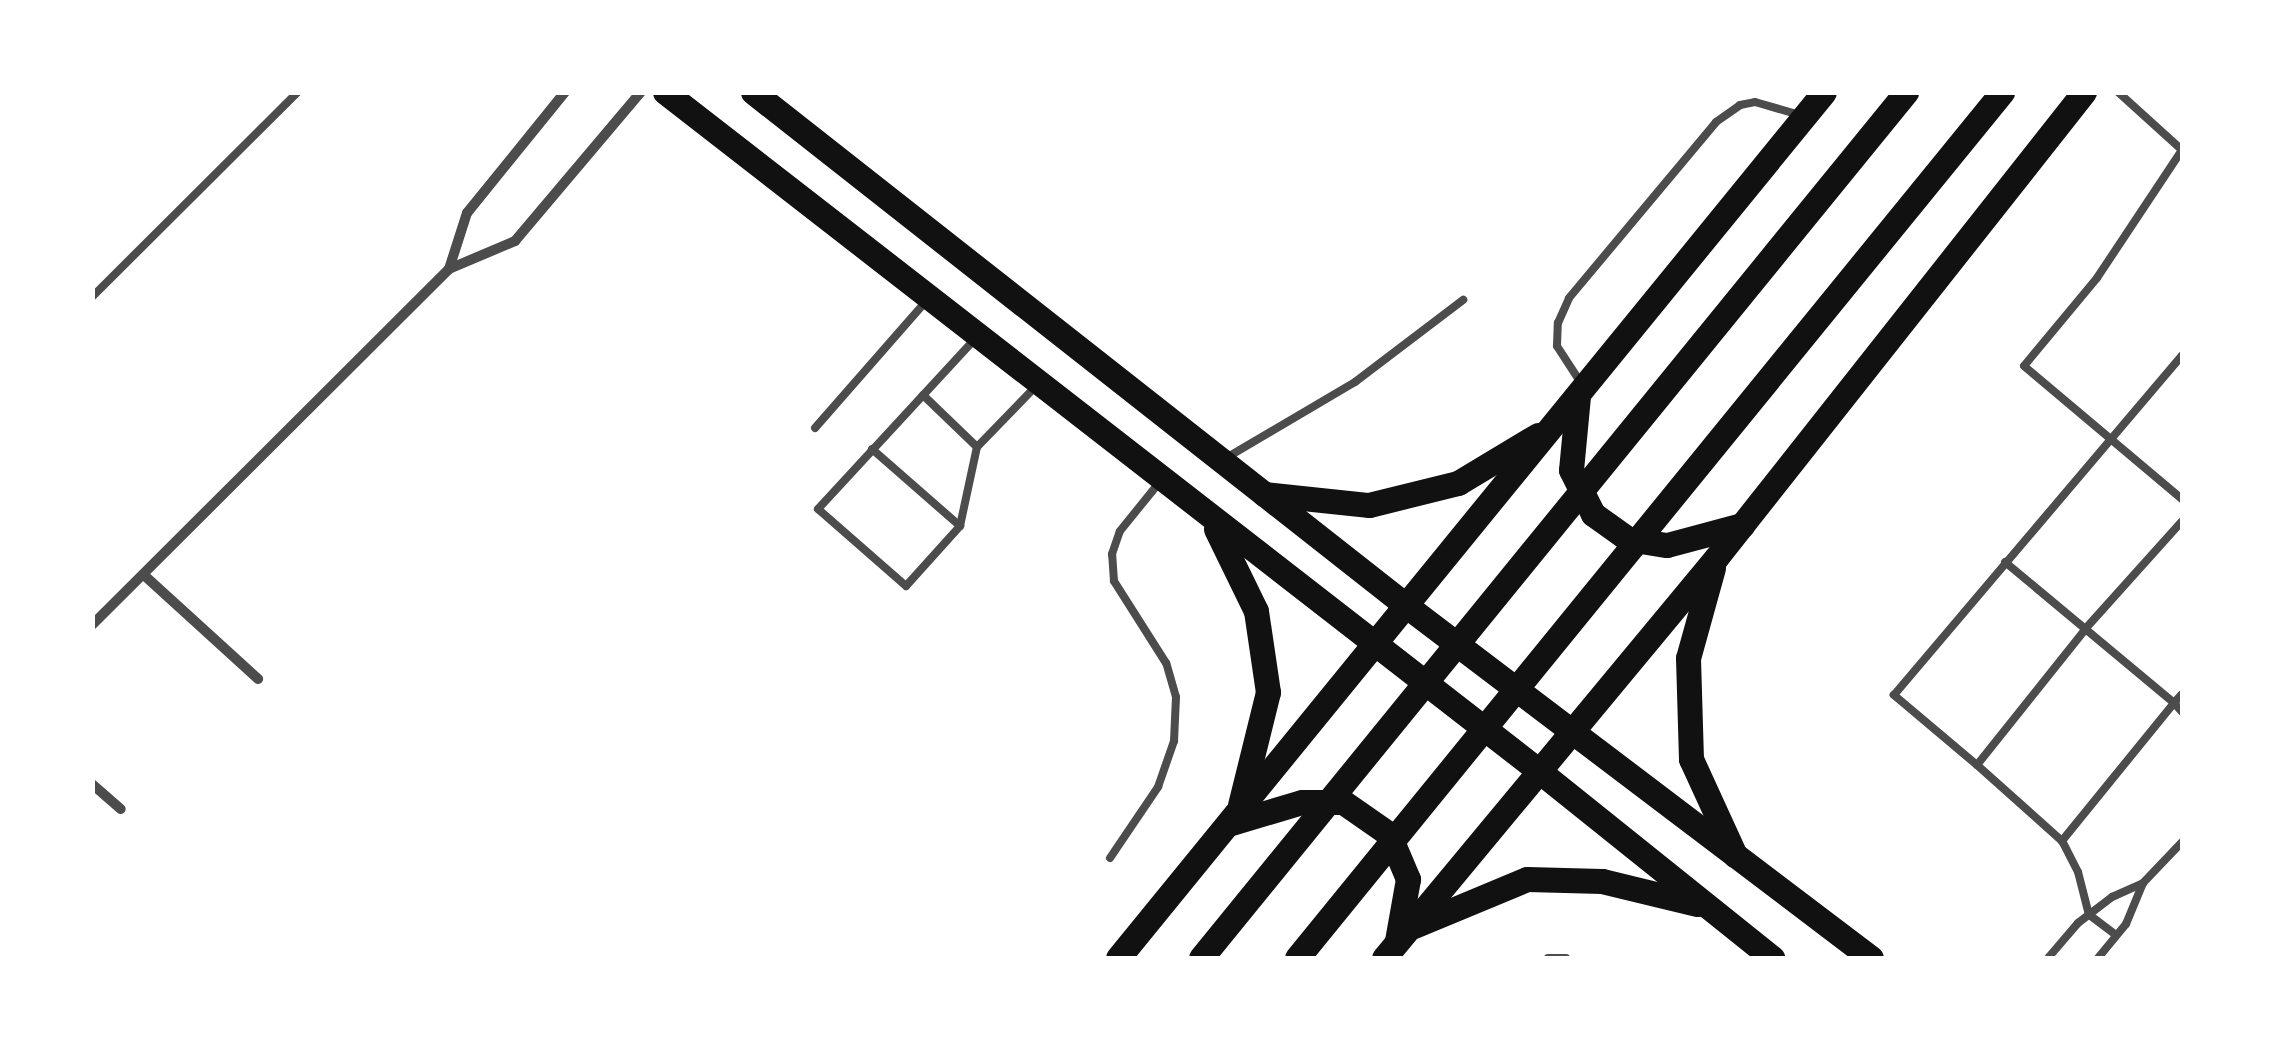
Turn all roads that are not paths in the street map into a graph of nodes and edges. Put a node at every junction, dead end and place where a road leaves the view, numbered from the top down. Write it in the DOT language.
graph roads {
  1 [pos="298,92"];
  2 [pos="565,92"];
  3 [pos="640,92"];
  4 [pos="664,92"];
  5 [pos="754,92"];
  6 [pos="1824,92"];
  7 [pos="1906,92"];
  8 [pos="2002,92"];
  9 [pos="2084,92"];
  10 [pos="2118,92"];
  11 [pos="1804,117"];
  12 [pos="2182,150"];
  13 [pos="448,269"];
  14 [pos="92,297"];
  15 [pos="928,298"];
  16 [pos="1463,300"];
  17 [pos="977,337"];
  18 [pos="2182,354"];
  19 [pos="1038,384"];
  20 [pos="1581,392"];
  21 [pos="923,395"];
  22 [pos="1555,424"];
  23 [pos="814,428"];
  24 [pos="2110,440"];
  25 [pos="977,447"];
  26 [pos="872,449"];
  27 [pos="1222,460"];
  28 [pos="1161,480"];
  29 [pos="1264,494"];
  30 [pos="2182,499"];
  31 [pos="1211,520"];
  32 [pos="2182,521"];
  33 [pos="1742,525"];
  34 [pos="960,526"];
  35 [pos="1716,558"];
  36 [pos="2005,562"];
  37 [pos="145,576"];
  38 [pos="1408,607"];
  39 [pos="92,625"];
  40 [pos="2087,627"];
  41 [pos="1373,646"];
  42 [pos="258,678"];
  43 [pos="2182,694"];
  44 [pos="2174,703"];
  45 [pos="2182,712"];
  46 [pos="1572,731"];
  47 [pos="1977,764"];
  48 [pos="1539,771"];
  49 [pos="92,784"];
  50 [pos="121,809"];
  51 [pos="1233,818"];
  52 [pos="2062,841"];
  53 [pos="2182,842"];
  54 [pos="1110,858"];
  55 [pos="1738,860"];
  56 [pos="2144,882"];
  57 [pos="1707,906"];
  58 [pos="2089,915"];
  59 [pos="2116,936"];
  60 [pos="1397,943"];
  61 [pos="1118,958"];
  62 [pos="1201,958"];
  63 [pos="1297,958"];
  64 [pos="1548,958"];
  65 [pos="1566,958"];
  66 [pos="1772,958"];
  67 [pos="1870,958"];
  68 [pos="2048,958"];
  69 [pos="2098,958"];
  1 -- 14 [label="lane"];
  2 -- 13 [label="street"];
  3 -- 13 [label="street"];
  4 -- 15 [label="main road"];
  5 -- 27 [label="main road"];
  6 -- 11 [label="main road"];
  7 -- 62 [label="main road"];
  8 -- 63 [label="main road"];
  9 -- 33 [label="main road"];
  10 -- 12 [label="lane"];
  11 -- 20 [label="main road"];
  11 -- 20 [label="lane"];
  12 -- 24 [label="lane"];
  13 -- 37 [label="street"];
  15 -- 17 [label="main road"];
  15 -- 23 [label="lane"];
  16 -- 27 [label="lane"];
  17 -- 19 [label="main road"];
  17 -- 21 [label="lane"];
  18 -- 24 [label="lane"];
  19 -- 25 [label="lane"];
  19 -- 28 [label="main road"];
  20 -- 22 [label="main road"];
  20 -- 33 [label="main road"];
  21 -- 25 [label="lane"];
  21 -- 26 [label="lane"];
  22 -- 29 [label="main road"];
  22 -- 38 [label="main road"];
  24 -- 30 [label="lane"];
  24 -- 36 [label="lane"];
  25 -- 34 [label="lane"];
  26 -- 34 [label="lane"];
  26 -- 34 [label="lane"];
  27 -- 29 [label="main road"];
  28 -- 31 [label="main road"];
  28 -- 54 [label="lane"];
  29 -- 38 [label="main road"];
  31 -- 41 [label="main road"];
  31 -- 51 [label="main road"];
  32 -- 40 [label="lane"];
  33 -- 35 [label="main road"];
  35 -- 46 [label="main road"];
  35 -- 55 [label="main road"];
  36 -- 40 [label="lane"];
  36 -- 47 [label="lane"];
  37 -- 39 [label="street"];
  37 -- 42 [label="street"];
  38 -- 41 [label="main road"];
  38 -- 46 [label="main road"];
  40 -- 44 [label="lane"];
  40 -- 47 [label="lane"];
  41 -- 48 [label="main road"];
  41 -- 51 [label="main road"];
  43 -- 44 [label="lane"];
  44 -- 45 [label="lane"];
  44 -- 52 [label="lane"];
  46 -- 48 [label="main road"];
  46 -- 55 [label="main road"];
  47 -- 52 [label="lane"];
  48 -- 57 [label="main road"];
  48 -- 60 [label="main road"];
  49 -- 50 [label="street"];
  51 -- 60 [label="main road"];
  51 -- 61 [label="main road"];
  52 -- 58 [label="lane"];
  53 -- 56 [label="lane"];
  55 -- 67 [label="main road"];
  56 -- 58 [label="lane"];
  56 -- 59 [label="lane"];
  57 -- 60 [label="main road"];
  57 -- 66 [label="main road"];
  58 -- 59 [label="lane"];
  58 -- 68 [label="lane"];
  59 -- 69 [label="lane"];
  64 -- 65 [label="lane"];
}
